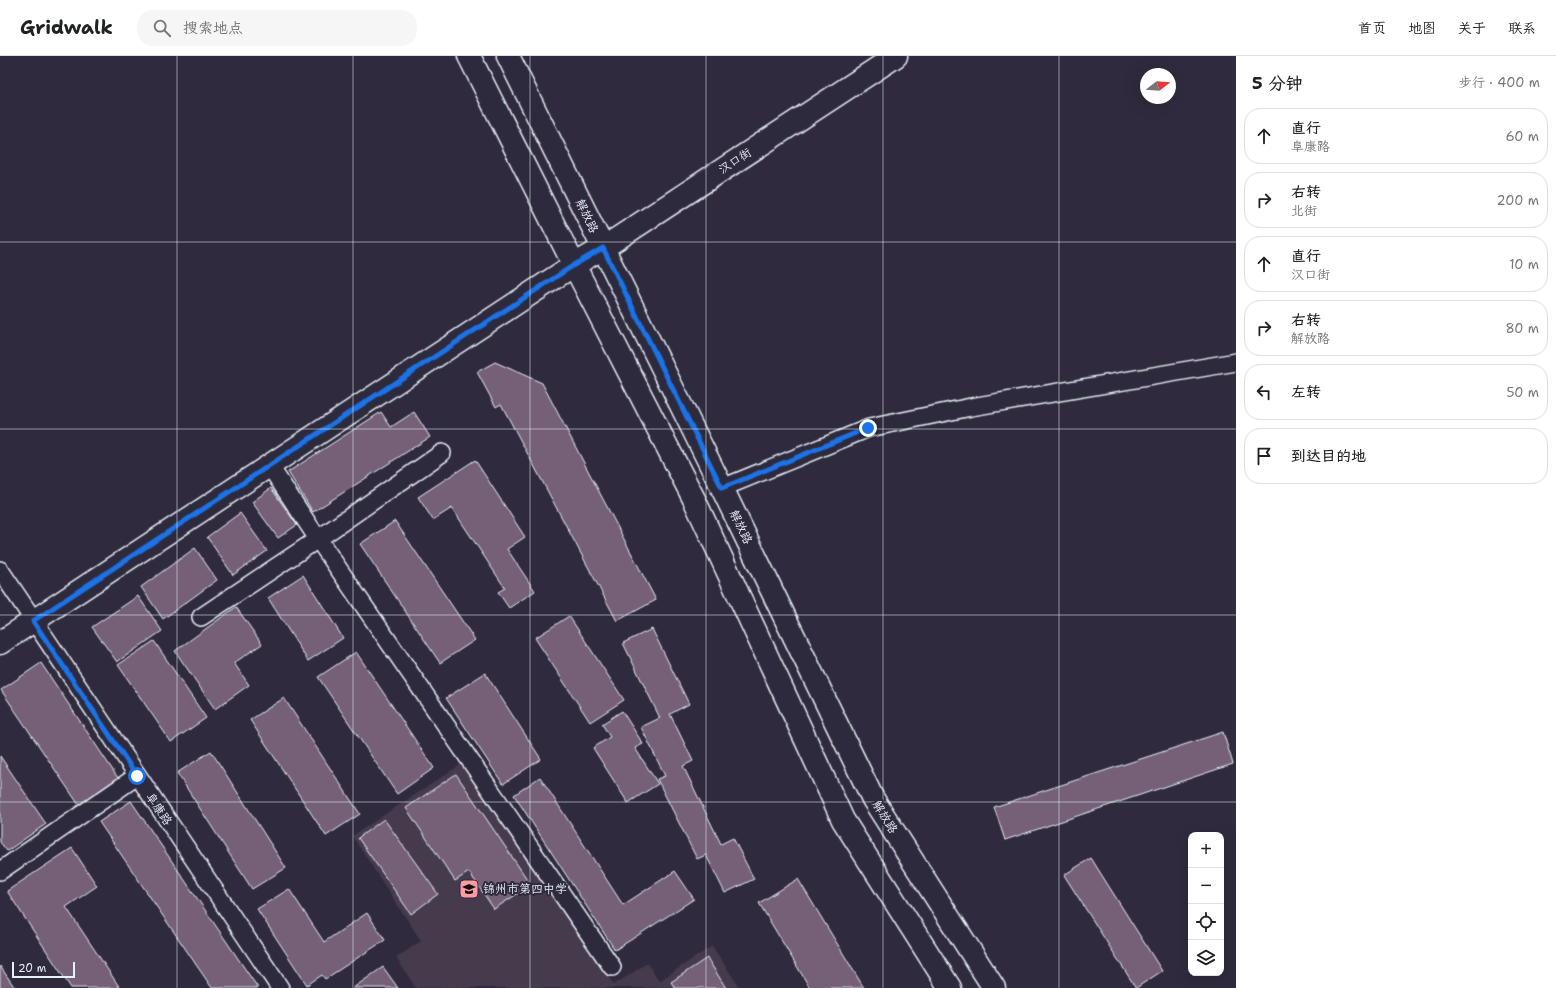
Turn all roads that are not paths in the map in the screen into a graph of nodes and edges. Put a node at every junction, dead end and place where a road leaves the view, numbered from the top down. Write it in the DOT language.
graph roads {
  1 [pos="469,56"];
  2 [pos="508,56"];
  3 [pos="896,56"];
  4 [pos="603,248"];
  5 [pos="574,265"];
  6 [pos="1236,362"];
  7 [pos="442,453"];
  8 [pos="269,465"];
  9 [pos="722,488"];
  10 [pos="318,540"];
  11 [pos="0,570"];
  12 [pos="201,617"];
  13 [pos="33,621"];
  14 [pos="0,643"];
  15 [pos="137,776"];
  16 [pos="0,871"];
  17 [pos="612,967"];
  18 [pos="280,988"];
  19 [pos="950,988"];
  20 [pos="994,988"];
  1 -- 5 [label="main road"];
  2 -- 4 [label="main road, 解放路"];
  3 -- 4 [label="main road, 汉口街"];
  4 -- 5 [label="main road, 汉口街"];
  4 -- 9 [label="main road, 解放路"];
  5 -- 8 [label="main road, 汉口街"];
  5 -- 19 [label="main road"];
  6 -- 9 [label="street"];
  7 -- 10 [label="street"];
  8 -- 10 [label="street"];
  8 -- 13 [label="main road, 汉口街"];
  9 -- 20 [label="main road, 解放路"];
  10 -- 12 [label="street"];
  10 -- 17 [label="street"];
  11 -- 13 [label="street, 阜康路"];
  13 -- 14 [label="main road, 汉口街"];
  13 -- 15 [label="street, 阜康路"];
  15 -- 16 [label="street"];
  15 -- 18 [label="street, 阜康路"];
}
